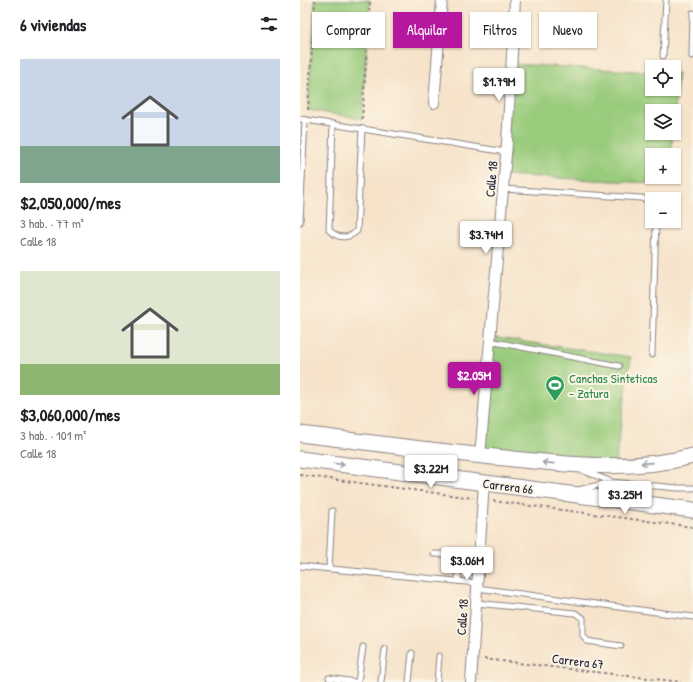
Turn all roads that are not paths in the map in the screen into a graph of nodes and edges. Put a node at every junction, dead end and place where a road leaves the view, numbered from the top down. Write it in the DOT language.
graph roads {
  1 [pos="442,0"];
  2 [pos="515,0"];
  3 [pos="666,0"];
  4 [pos="693,13"];
  5 [pos="663,56"];
  6 [pos="692,56"];
  7 [pos="434,104"];
  8 [pos="303,120"];
  9 [pos="333,124"];
  10 [pos="362,129"];
  11 [pos="506,152"];
  12 [pos="503,189"];
  13 [pos="645,199"];
  14 [pos="300,222"];
  15 [pos="656,228"];
  16 [pos="490,341"];
  17 [pos="652,355"];
  18 [pos="619,366"];
  19 [pos="300,434"];
  20 [pos="480,456"];
  21 [pos="688,458"];
  22 [pos="300,459"];
  23 [pos="570,465"];
  24 [pos="484,482"];
  25 [pos="612,482"];
  26 [pos="693,488"];
  27 [pos="565,493"];
  28 [pos="692,510"];
  29 [pos="332,511"];
  30 [pos="434,554"];
  31 [pos="300,566"];
  32 [pos="329,568"];
  33 [pos="458,581"];
  34 [pos="477,585"];
  35 [pos="476,603"];
  36 [pos="693,617"];
  37 [pos="622,646"];
  38 [pos="363,647"];
  39 [pos="384,649"];
  40 [pos="412,653"];
  41 [pos="439,656"];
  42 [pos="329,678"];
  43 [pos="355,682"];
  44 [pos="358,682"];
  45 [pos="381,682"];
  46 [pos="409,682"];
  47 [pos="437,682"];
  48 [pos="471,682"];
  1 -- 7 [label="street"];
  2 -- 11 [label="street, Calle 18"];
  3 -- 5 [label="lane"];
  4 -- 6 [label="lane"];
  8 -- 9 [label="lane"];
  8 -- 14 [label="lane"];
  9 -- 10 [label="lane"];
  9 -- 10 [label="lane"];
  10 -- 11 [label="lane"];
  11 -- 12 [label="street, Calle 18"];
  12 -- 13 [label="lane"];
  12 -- 16 [label="street, Calle 18"];
  15 -- 17 [label="lane"];
  16 -- 18 [label="lane"];
  16 -- 20 [label="street, Calle 18"];
  19 -- 20 [label="main road, Carrera 66"];
  23 -- 20 [label="main road, Carrera 66, one-way"];
  21 -- 23 [label="main road, Carrera 66, one-way"];
  22 -- 24 [label="main road, Carrera 66, one-way"];
  23 -- 25 [label="lane"];
  24 -- 27 [label="main road, Carrera 66"];
  24 -- 34 [label="street, Calle 18"];
  25 -- 26 [label="lane"];
  25 -- 27 [label="lane"];
  27 -- 28 [label="main road, Carrera 66"];
  29 -- 32 [label="lane"];
  30 -- 33 [label="lane"];
  31 -- 32 [label="lane"];
  32 -- 33 [label="lane"];
  33 -- 34 [label="lane"];
  34 -- 35 [label="street, Calle 18"];
  34 -- 36 [label="lane"];
  35 -- 37 [label="lane"];
  35 -- 48 [label="street, Calle 18"];
  38 -- 44 [label="lane"];
  39 -- 45 [label="lane"];
  40 -- 46 [label="lane"];
  41 -- 47 [label="lane"];
  42 -- 43 [label="lane"];
}
